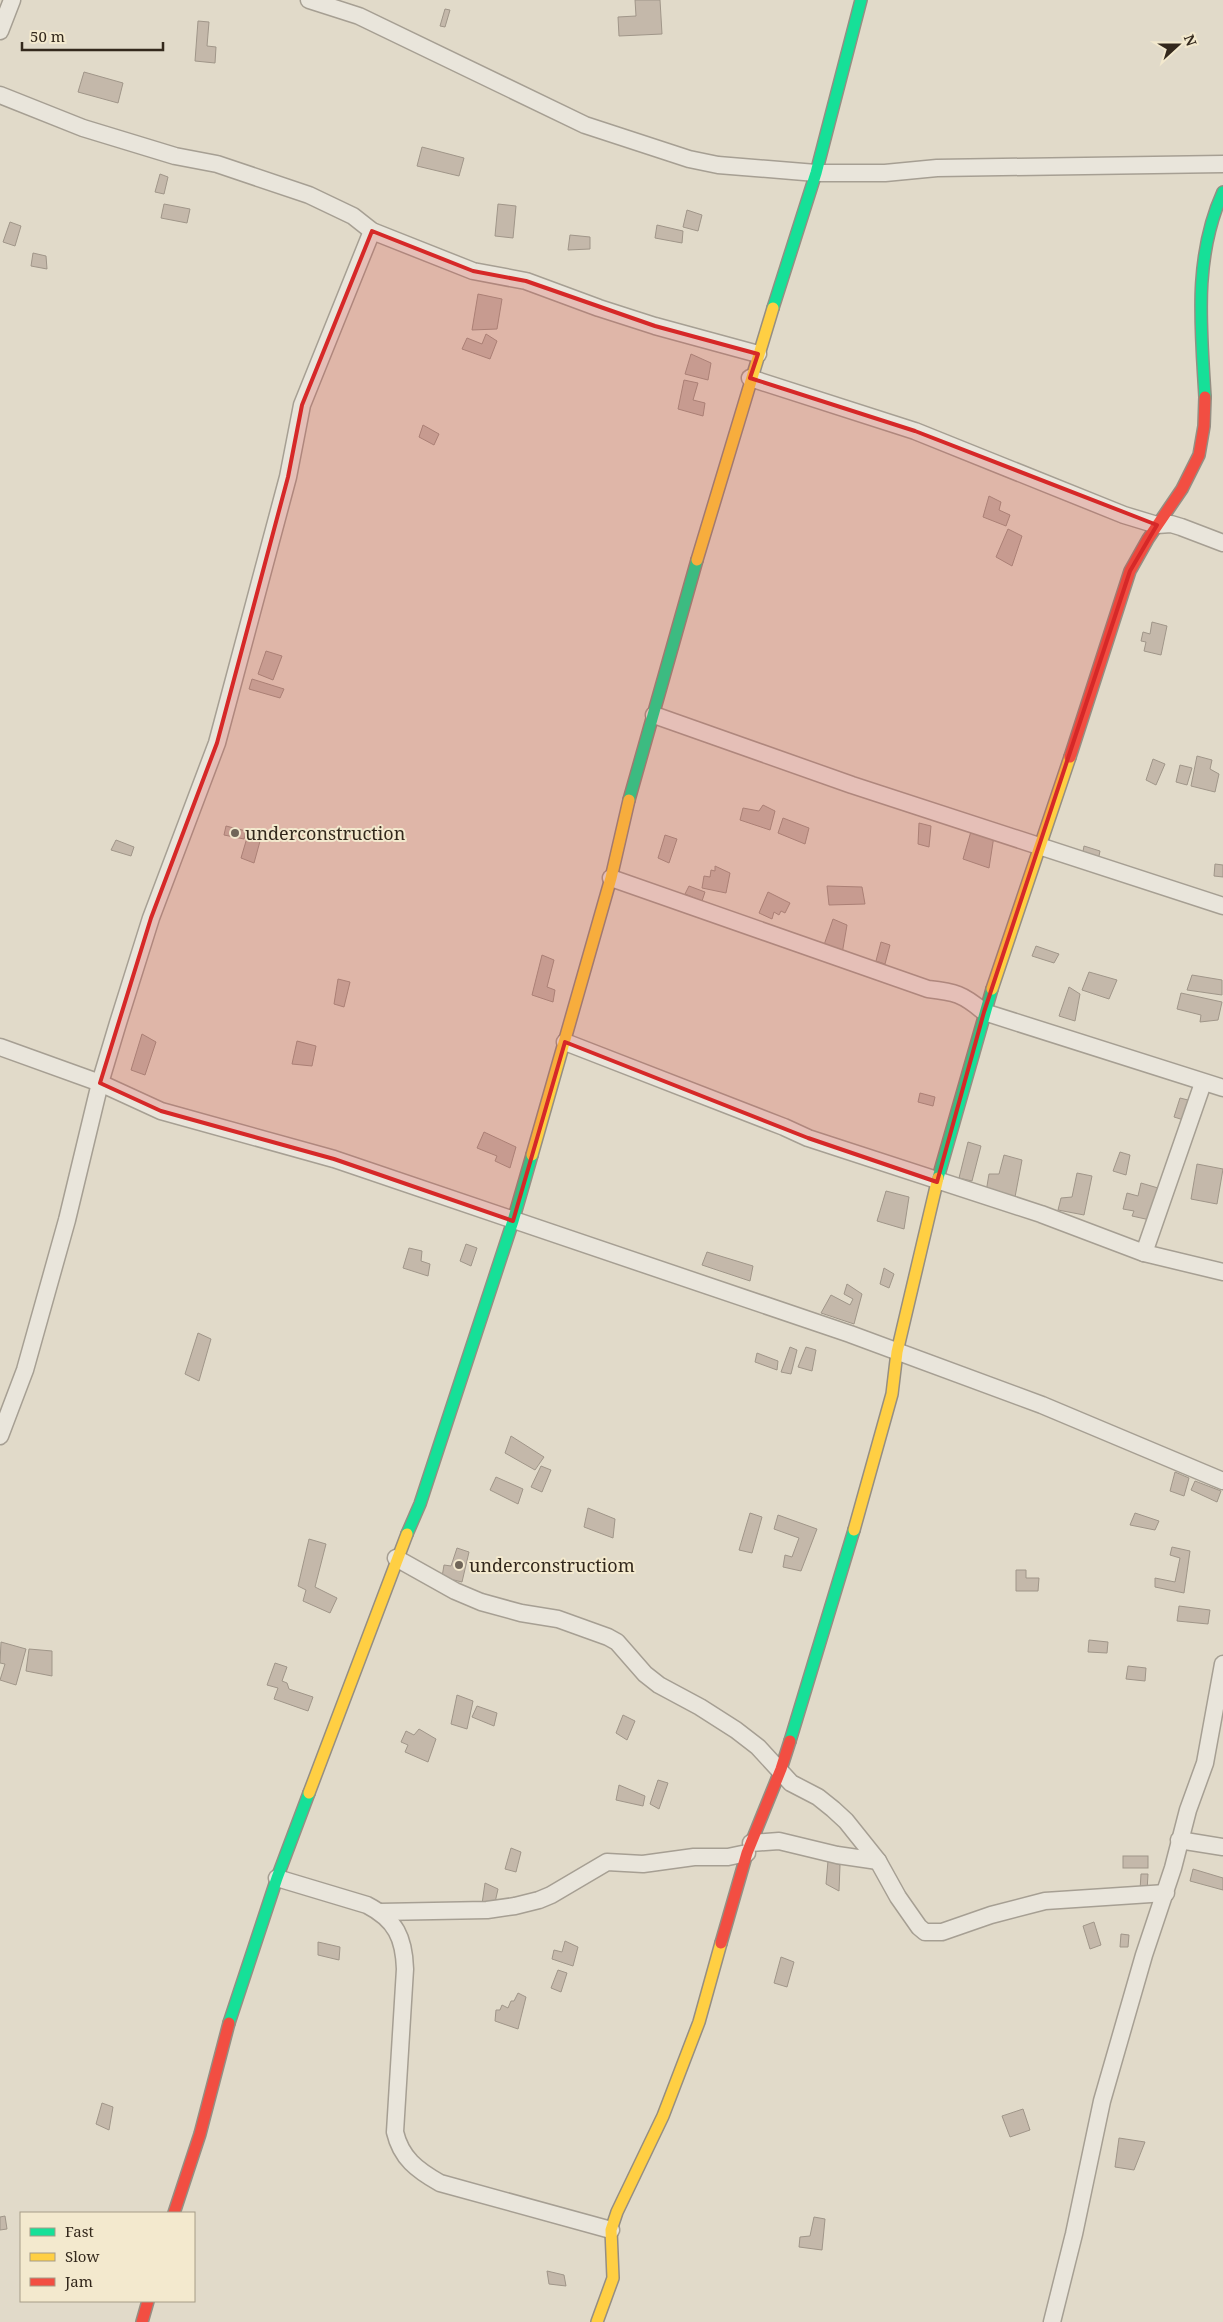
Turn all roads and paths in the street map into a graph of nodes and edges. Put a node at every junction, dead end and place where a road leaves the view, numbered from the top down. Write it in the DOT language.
graph roads {
  1 [pos="12,0"];
  2 [pos="309,0"];
  3 [pos="862,0"];
  4 [pos="0,31"];
  5 [pos="0,95"];
  6 [pos="1223,164"];
  7 [pos="816,173"];
  8 [pos="1223,192"];
  9 [pos="372,231"];
  10 [pos="758,354"];
  11 [pos="750,378"];
  12 [pos="1157,525"];
  13 [pos="1223,543"];
  14 [pos="654,715"];
  15 [pos="1041,846"];
  16 [pos="611,878"];
  17 [pos="1223,906"];
  18 [pos="984,1012"];
  19 [pos="565,1042"];
  20 [pos="0,1048"];
  21 [pos="100,1083"];
  22 [pos="1203,1083"];
  23 [pos="1223,1088"];
  24 [pos="937,1182"];
  25 [pos="513,1221"];
  26 [pos="1144,1253"];
  27 [pos="1223,1272"];
  28 [pos="897,1352"];
  29 [pos="0,1436"];
  30 [pos="1223,1480"];
  31 [pos="396,1558"];
  32 [pos="1223,1664"];
  33 [pos="781,1769"];
  34 [pos="1179,1840"];
  35 [pos="1223,1847"];
  36 [pos="749,1848"];
  37 [pos="878,1861"];
  38 [pos="277,1878"];
  39 [pos="1166,1893"];
  40 [pos="380,1912"];
  41 [pos="174,2212"];
  42 [pos="611,2230"];
  43 [pos="148,2302"];
  44 [pos="142,2322"];
  45 [pos="598,2322"];
  46 [pos="1052,2322"];
  1 -- 4 [label="street"];
  2 -- 7 [label="street"];
  3 -- 7 [label="street"];
  5 -- 9 [label="street"];
  6 -- 7 [label="street"];
  7 -- 10 [label="street"];
  8 -- 12 [label="street"];
  9 -- 10 [label="street"];
  9 -- 21 [label="street"];
  10 -- 11 [label="street"];
  11 -- 12 [label="street"];
  11 -- 14 [label="street"];
  12 -- 13 [label="street"];
  12 -- 15 [label="street"];
  14 -- 15 [label="street"];
  14 -- 16 [label="street"];
  15 -- 17 [label="street"];
  15 -- 18 [label="street"];
  16 -- 18 [label="street"];
  16 -- 19 [label="street"];
  18 -- 22 [label="street"];
  18 -- 24 [label="street"];
  19 -- 24 [label="street"];
  19 -- 25 [label="street"];
  20 -- 21 [label="street"];
  21 -- 25 [label="street"];
  21 -- 29 [label="street"];
  22 -- 23 [label="street"];
  22 -- 26 [label="street"];
  24 -- 26 [label="street"];
  24 -- 28 [label="street"];
  25 -- 28 [label="street"];
  25 -- 31 [label="street"];
  26 -- 27 [label="street"];
  28 -- 30 [label="street"];
  28 -- 33 [label="street"];
  31 -- 33 [label="street"];
  31 -- 38 [label="street"];
  32 -- 34 [label="street"];
  33 -- 36 [label="street"];
  33 -- 37 [label="street"];
  34 -- 35 [label="street"];
  34 -- 39 [label="street"];
  36 -- 37 [label="street"];
  36 -- 40 [label="street"];
  36 -- 42 [label="street"];
  37 -- 39 [label="street"];
  38 -- 40 [label="street"];
  38 -- 41 [label="street"];
  39 -- 46 [label="street"];
  40 -- 42 [label="street"];
  42 -- 45 [label="street"];
  43 -- 44 [label="street"];
}
